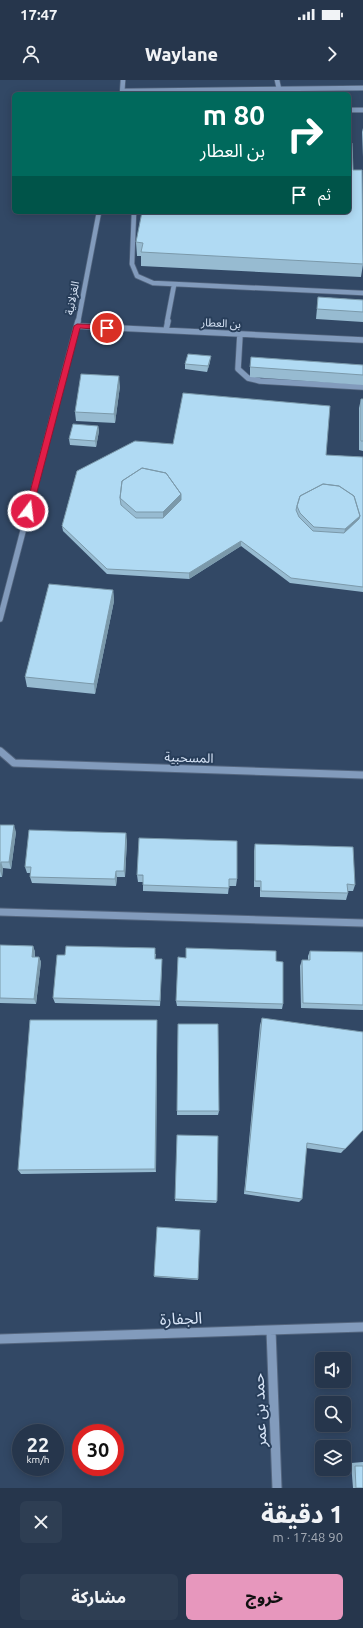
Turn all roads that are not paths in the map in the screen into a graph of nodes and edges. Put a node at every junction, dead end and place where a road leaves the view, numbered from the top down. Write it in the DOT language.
graph roads {
  1 [pos="123,80"];
  2 [pos="277,80"];
  3 [pos="363,88"];
  4 [pos="279,89"];
  5 [pos="122,92"];
  6 [pos="351,110"];
  7 [pos="363,110"];
  8 [pos="99,214"];
  9 [pos="134,214"];
  10 [pos="174,285"];
  11 [pos="363,293"];
  12 [pos="77,326"];
  13 [pos="166,330"];
  14 [pos="240,334"];
  15 [pos="363,340"];
  16 [pos="363,387"];
  17 [pos="0,619"];
  18 [pos="0,750"];
  19 [pos="363,776"];
  20 [pos="0,912"];
  21 [pos="363,923"];
  22 [pos="363,1327"];
  23 [pos="271,1330"];
  24 [pos="0,1340"];
  25 [pos="277,1488"];
  1 -- 5 [label="street"];
  2 -- 4 [label="street"];
  3 -- 4 [label="street"];
  4 -- 5 [label="street"];
  6 -- 7 [label="street"];
  8 -- 12 [label="street, الغزلانية"];
  9 -- 10 [label="street"];
  10 -- 11 [label="street"];
  10 -- 13 [label="street"];
  12 -- 13 [label="street, بن العطار"];
  12 -- 17 [label="street, الغزلانية"];
  13 -- 14 [label="street, بن العطار"];
  14 -- 15 [label="street, بن العطار"];
  14 -- 16 [label="street"];
  18 -- 19 [label="street, المسحبية"];
  20 -- 21 [label="street"];
  22 -- 23 [label="street, الجفارة"];
  23 -- 24 [label="street, الجفارة"];
  23 -- 25 [label="street, حمد بن عمر"];
}
